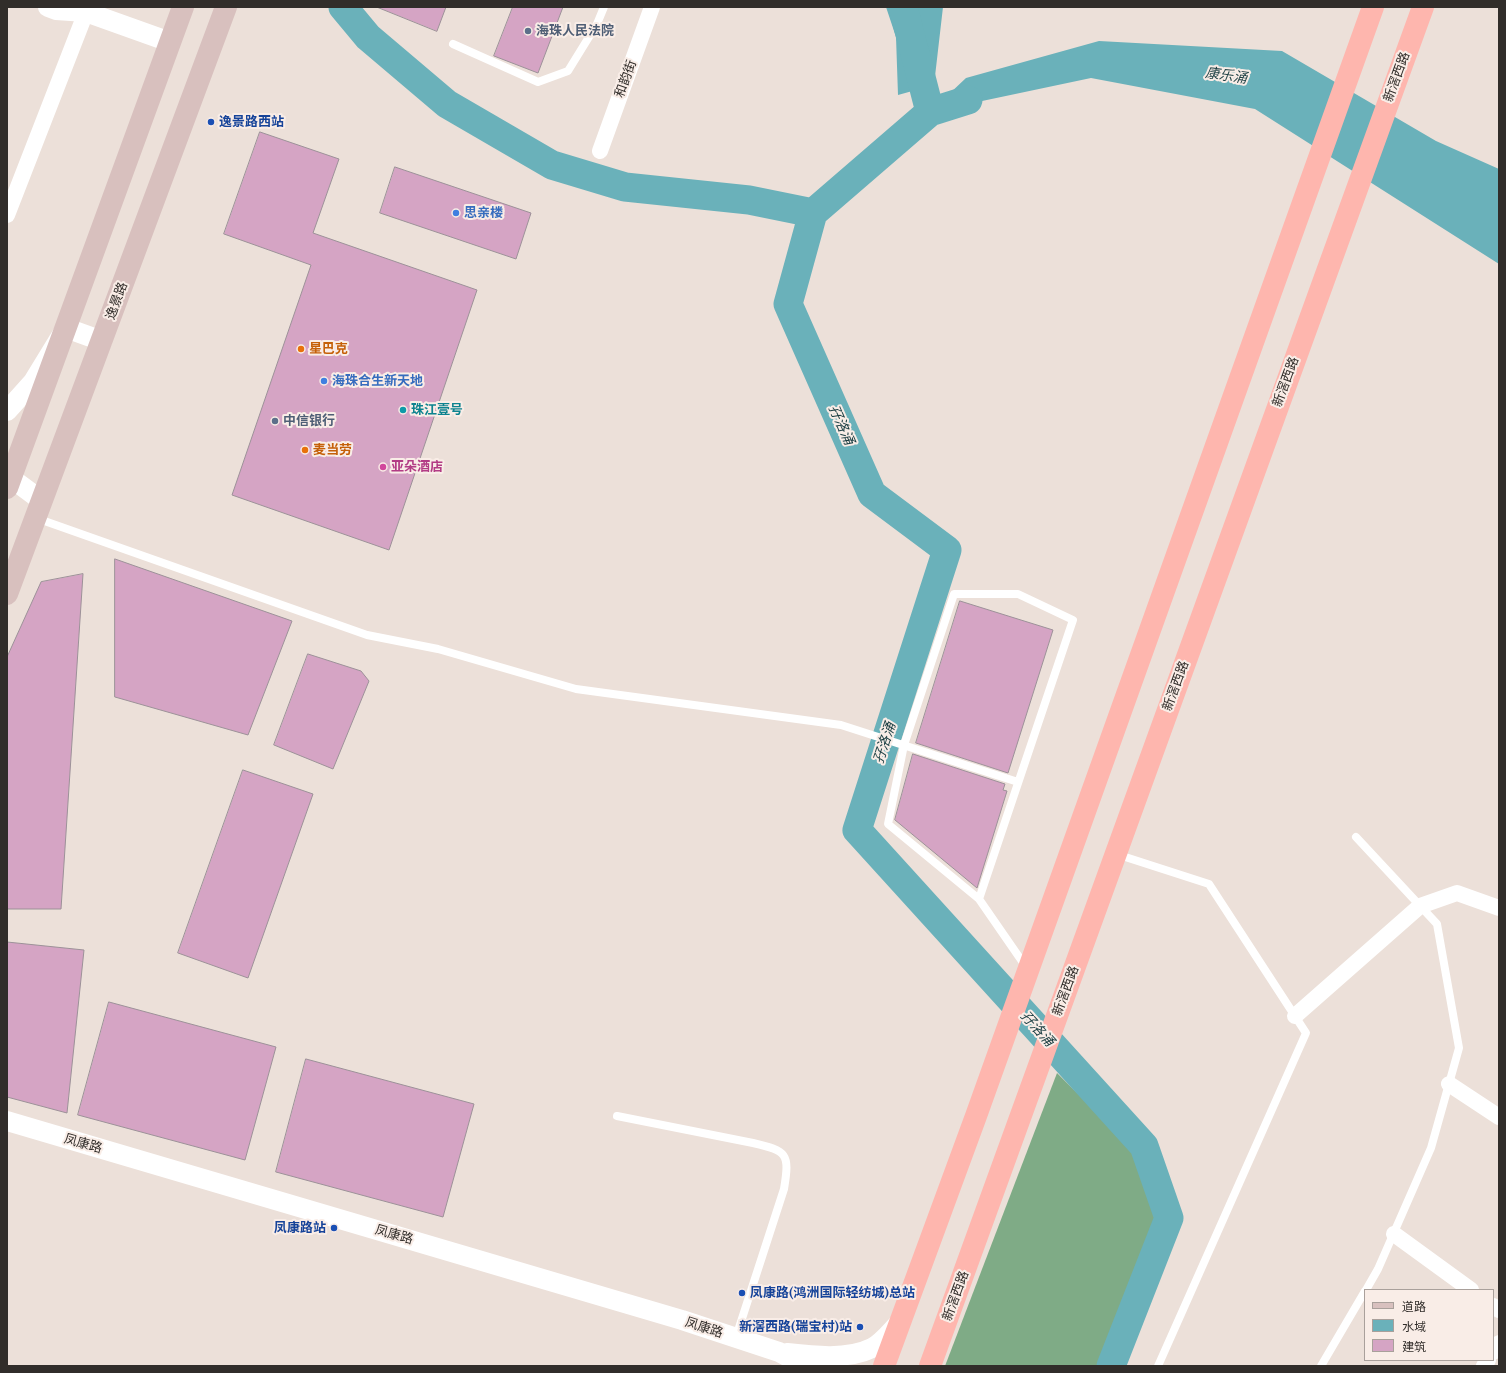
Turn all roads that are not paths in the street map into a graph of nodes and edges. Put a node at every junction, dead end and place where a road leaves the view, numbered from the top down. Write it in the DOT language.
graph roads {
  1 [pos="48,7"];
  2 [pos="183,7"];
  3 [pos="226,7"];
  4 [pos="604,7"];
  5 [pos="652,7"];
  6 [pos="1373,7"];
  7 [pos="1423,7"];
  8 [pos="83,9"];
  9 [pos="170,42"];
  10 [pos="453,44"];
  11 [pos="600,151"];
  12 [pos="7,215"];
  13 [pos="66,328"];
  14 [pos="102,341"];
  15 [pos="7,411"];
  16 [pos="8,484"];
  17 [pos="39,509"];
  18 [pos="7,594"];
  19 [pos="904,746"];
  20 [pos="1018,782"];
  21 [pos="1356,837"];
  22 [pos="1115,854"];
  23 [pos="979,899"];
  24 [pos="1420,906"];
  25 [pos="1499,908"];
  26 [pos="1028,970"];
  27 [pos="1295,1016"];
  28 [pos="1449,1084"];
  29 [pos="617,1116"];
  30 [pos="1499,1117"];
  31 [pos="8,1124"];
  32 [pos="1394,1234"];
  33 [pos="1366,1289"];
  34 [pos="1470,1289"];
  35 [pos="1364,1293"];
  36 [pos="899,1323"];
  37 [pos="735,1338"];
  38 [pos="779,1352"];
  39 [pos="805,1366"];
  40 [pos="884,1366"];
  41 [pos="930,1366"];
  42 [pos="1158,1366"];
  43 [pos="1321,1366"];
  1 -- 8 [label="street"];
  2 -- 9 [label="main road"];
  3 -- 14 [label="main road, 逸景路"];
  4 -- 10 [label="lane"];
  5 -- 11 [label="street, 和韵街"];
  6 -- 26 [label="highway"];
  7 -- 22 [label="highway, 新滘西路"];
  8 -- 9 [label="street"];
  8 -- 12 [label="street"];
  9 -- 13 [label="main road"];
  13 -- 14 [label="street"];
  13 -- 15 [label="street"];
  13 -- 16 [label="main road"];
  14 -- 17 [label="main road, 逸景路"];
  16 -- 17 [label="street"];
  17 -- 18 [label="main road, 逸景路"];
  17 -- 19 [label="lane"];
  19 -- 20 [label="lane"];
  19 -- 20 [label="lane"];
  19 -- 23 [label="lane"];
  20 -- 23 [label="lane"];
  21 -- 24 [label="lane"];
  22 -- 27 [label="lane"];
  22 -- 41 [label="highway, 新滘西路"];
  23 -- 26 [label="lane"];
  24 -- 25 [label="street"];
  24 -- 27 [label="street"];
  24 -- 28 [label="lane"];
  26 -- 36 [label="highway"];
  27 -- 42 [label="lane"];
  28 -- 30 [label="street"];
  28 -- 32 [label="lane"];
  29 -- 37 [label="lane"];
  31 -- 37 [label="street, 凤康路"];
  32 -- 33 [label="lane"];
  32 -- 34 [label="street"];
  35 -- 43 [label="lane"];
  36 -- 38 [label="street"];
  36 -- 40 [label="highway"];
  37 -- 38 [label="street, 凤康路"];
  38 -- 39 [label="street"];
}
